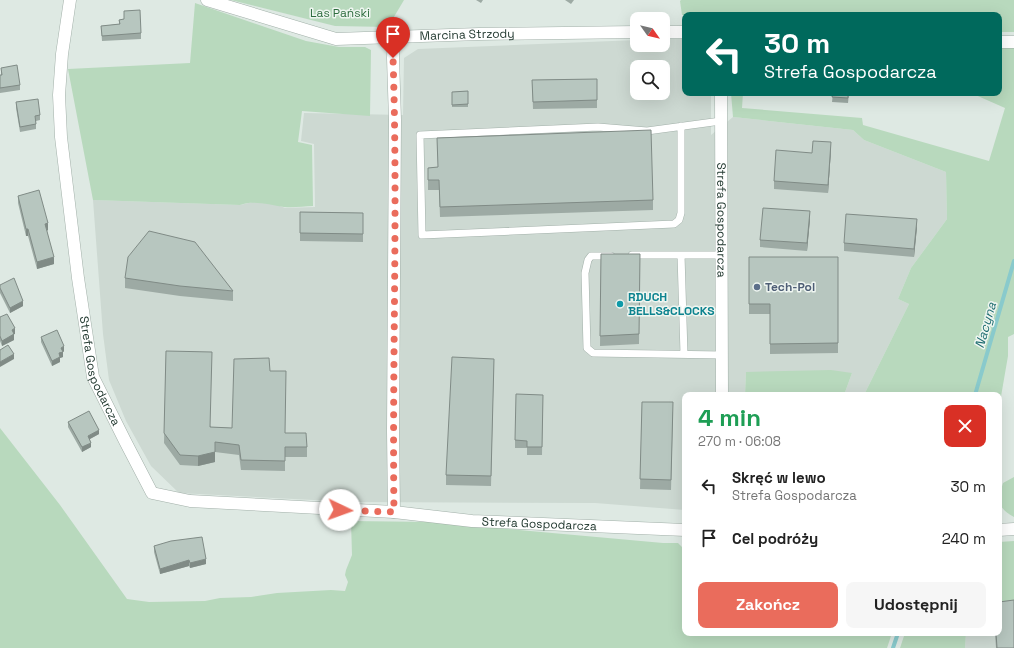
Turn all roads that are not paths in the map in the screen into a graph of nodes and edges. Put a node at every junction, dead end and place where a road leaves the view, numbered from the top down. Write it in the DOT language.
graph roads {
  1 [pos="70,0"];
  2 [pos="207,0"];
  3 [pos="630,32"];
  4 [pos="670,32"];
  5 [pos="682,32"];
  6 [pos="394,37"];
  7 [pos="1002,42"];
  8 [pos="1014,42"];
  9 [pos="721,96"];
  10 [pos="721,121"];
  11 [pos="681,126"];
  12 [pos="721,255"];
  13 [pos="681,256"];
  14 [pos="684,354"];
  15 [pos="722,355"];
  16 [pos="722,392"];
  17 [pos="394,512"];
  18 [pos="1014,528"];
  19 [pos="682,530"];
  20 [pos="1002,530"];
  1 -- 17 [label="street, Strefa Gospodarcza"];
  2 -- 6 [label="street, Marcina Strzody"];
  3 -- 6 [label="street, Marcina Strzody"];
  4 -- 5 [label="street"];
  6 -- 17 [label="street"];
  7 -- 8 [label="street"];
  9 -- 10 [label="street, Strefa Gospodarcza"];
  10 -- 11 [label="lane"];
  10 -- 12 [label="street, Strefa Gospodarcza"];
  11 -- 11 [label="lane"];
  12 -- 13 [label="lane"];
  12 -- 15 [label="street, Strefa Gospodarcza"];
  13 -- 14 [label="lane"];
  13 -- 14 [label="lane"];
  14 -- 15 [label="lane"];
  15 -- 16 [label="street, Strefa Gospodarcza"];
  17 -- 19 [label="street, Strefa Gospodarcza"];
  18 -- 20 [label="street"];
}
